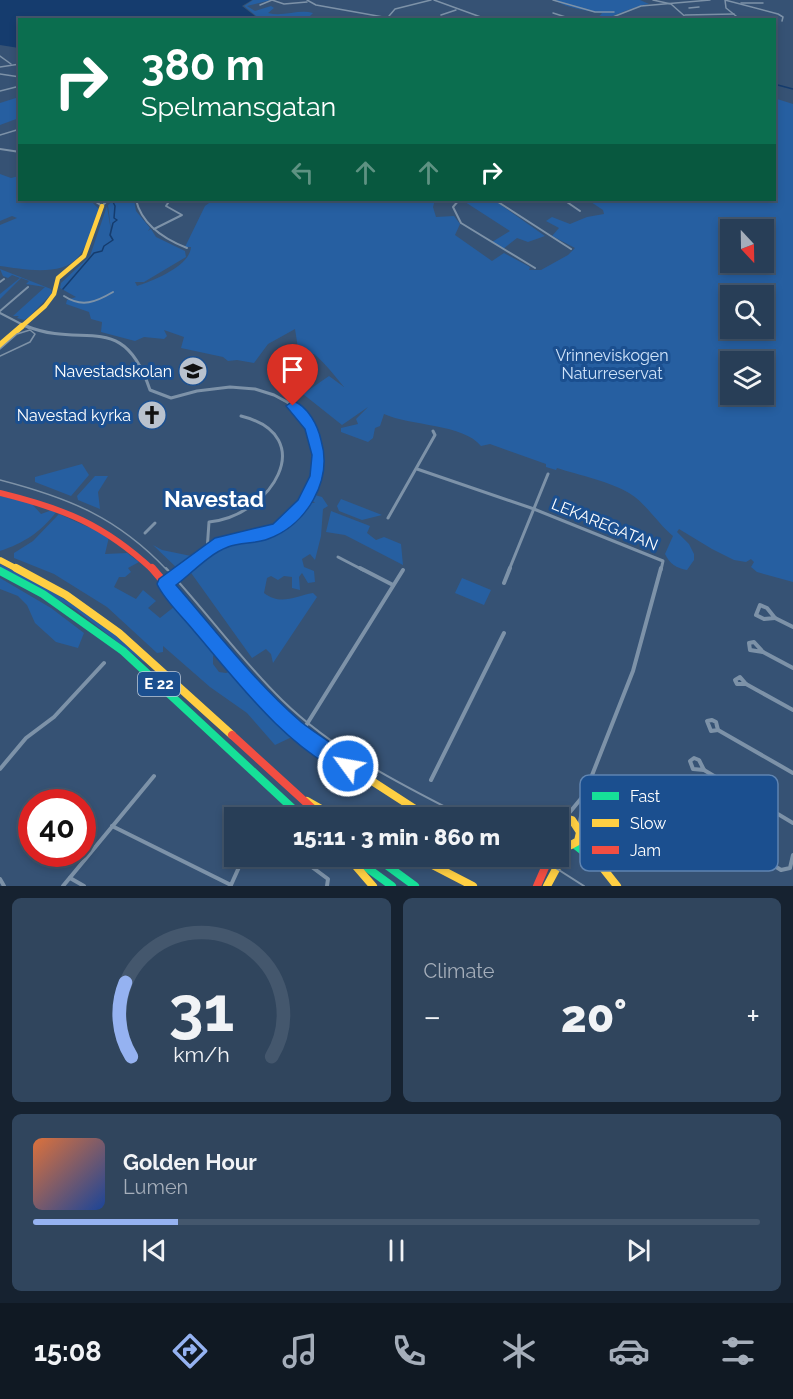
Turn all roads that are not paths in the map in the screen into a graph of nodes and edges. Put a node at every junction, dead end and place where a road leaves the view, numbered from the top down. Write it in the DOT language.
graph roads {
  1 [pos="433,0"];
  2 [pos="553,0"];
  3 [pos="653,0"];
  4 [pos="710,0"];
  5 [pos="275,1"];
  6 [pos="306,1"];
  7 [pos="694,3"];
  8 [pos="763,3"];
  9 [pos="738,4"];
  10 [pos="260,5"];
  11 [pos="671,5"];
  12 [pos="689,8"];
  13 [pos="458,9"];
  14 [pos="617,12"];
  15 [pos="553,13"];
  16 [pos="734,13"];
  17 [pos="441,15"];
  18 [pos="685,15"];
  19 [pos="382,16"];
  20 [pos="389,16"];
  21 [pos="378,18"];
  22 [pos="394,18"];
  23 [pos="483,18"];
  24 [pos="569,18"];
  25 [pos="608,18"];
  26 [pos="687,18"];
  27 [pos="739,18"];
  28 [pos="782,21"];
  29 [pos="0,56"];
  30 [pos="11,64"];
  31 [pos="18,64"];
  32 [pos="0,67"];
  33 [pos="0,74"];
  34 [pos="18,77"];
  35 [pos="18,86"];
  36 [pos="0,91"];
  37 [pos="18,130"];
  38 [pos="0,135"];
  39 [pos="0,148"];
  40 [pos="18,152"];
  41 [pos="94,201"];
  42 [pos="107,201"];
  43 [pos="136,201"];
  44 [pos="169,201"];
  45 [pos="458,201"];
  46 [pos="497,201"];
  47 [pos="565,201"];
  48 [pos="102,206"];
  49 [pos="580,211"];
  50 [pos="154,229"];
  51 [pos="187,248"];
  52 [pos="571,249"];
  53 [pos="535,268"];
  54 [pos="4,279"];
  55 [pos="0,282"];
  56 [pos="28,288"];
  57 [pos="113,292"];
  58 [pos="64,296"];
  59 [pos="0,312"];
  60 [pos="22,325"];
  61 [pos="0,345"];
  62 [pos="241,416"];
  63 [pos="433,430"];
  64 [pos="417,469"];
  65 [pos="548,474"];
  66 [pos="0,493"];
  67 [pos="534,509"];
  68 [pos="388,518"];
  69 [pos="155,523"];
  70 [pos="145,533"];
  71 [pos="207,551"];
  72 [pos="338,557"];
  73 [pos="0,560"];
  74 [pos="403,570"];
  75 [pos="0,571"];
  76 [pos="504,583"];
  77 [pos="165,584"];
  78 [pos="393,585"];
  79 [pos="775,618"];
  80 [pos="793,627"];
  81 [pos="504,633"];
  82 [pos="763,652"];
  83 [pos="104,663"];
  84 [pos="793,668"];
  85 [pos="746,684"];
  86 [pos="793,710"];
  87 [pos="718,730"];
  88 [pos="301,734"];
  89 [pos="0,769"];
  90 [pos="704,770"];
  91 [pos="793,773"];
  92 [pos="592,775"];
  93 [pos="712,775"];
  94 [pos="153,776"];
  95 [pos="431,780"];
  96 [pos="292,792"];
  97 [pos="580,799"];
  98 [pos="291,807"];
  99 [pos="310,807"];
  100 [pos="318,807"];
  101 [pos="412,807"];
  102 [pos="569,811"];
  103 [pos="778,814"];
  104 [pos="569,820"];
  105 [pos="793,823"];
  106 [pos="112,825"];
  107 [pos="580,831"];
  108 [pos="569,844"];
  109 [pos="572,845"];
  110 [pos="580,850"];
  111 [pos="793,855"];
  112 [pos="239,867"];
  113 [pos="312,867"];
  114 [pos="357,867"];
  115 [pos="366,867"];
  116 [pos="389,867"];
  117 [pos="436,867"];
  118 [pos="545,867"];
  119 [pos="778,868"];
  120 [pos="605,871"];
  121 [pos="70,878"];
  122 [pos="0,879"];
  123 [pos="4,886"];
  124 [pos="63,886"];
  125 [pos="84,886"];
  126 [pos="231,886"];
  127 [pos="327,886"];
  128 [pos="373,886"];
  129 [pos="392,886"];
  130 [pos="415,886"];
  131 [pos="473,886"];
  132 [pos="537,886"];
  133 [pos="547,886"];
  134 [pos="618,886"];
  1 -- 13 [label="street"];
  1 -- 20 [label="street"];
  2 -- 14 [label="street"];
  3 -- 11 [label="street"];
  4 -- 7 [label="street"];
  5 -- 6 [label="street"];
  5 -- 10 [label="street"];
  6 -- 19 [label="street"];
  7 -- 11 [label="street"];
  7 -- 12 [label="street"];
  8 -- 9 [label="street"];
  9 -- 16 [label="street"];
  9 -- 28 [label="street"];
  11 -- 14 [label="street"];
  11 -- 18 [label="street"];
  13 -- 17 [label="street"];
  13 -- 23 [label="street"];
  14 -- 25 [label="street"];
  15 -- 24 [label="street"];
  16 -- 18 [label="street"];
  16 -- 27 [label="street"];
  18 -- 26 [label="street"];
  19 -- 20 [label="street"];
  19 -- 21 [label="street"];
  20 -- 22 [label="street"];
  29 -- 30 [label="street"];
  30 -- 31 [label="street"];
  30 -- 32 [label="street"];
  33 -- 34 [label="street"];
  35 -- 36 [label="street"];
  37 -- 38 [label="street"];
  39 -- 40 [label="street"];
  41 -- 48 [label="street"];
  42 -- 48 [label="street"];
  43 -- 50 [label="street"];
  44 -- 50 [label="street"];
  45 -- 53 [label="street"];
  46 -- 52 [label="street"];
  47 -- 49 [label="street"];
  48 -- 60 [label="main road"];
  50 -- 51 [label="street"];
  54 -- 55 [label="street"];
  56 -- 59 [label="street"];
  57 -- 58 [label="street"];
  59 -- 60 [label="street"];
  60 -- 61 [label="main road"];
  60 -- 71 [label="street"];
  62 -- 71 [label="street"];
  63 -- 64 [label="street"];
  64 -- 67 [label="street, LEKAREGATAN"];
  64 -- 68 [label="street"];
  65 -- 67 [label="street, LEKAREGATAN"];
  66 -- 77 [label="main road"];
  67 -- 76 [label="street, LEKAREGATAN"];
  67 -- 92 [label="street, LEKAREGATAN"];
  69 -- 70 [label="street"];
  71 -- 77 [label="street"];
  72 -- 78 [label="street"];
  73 -- 96 [label="main road, E 22"];
  74 -- 78 [label="street"];
  75 -- 98 [label="main road, E 22"];
  77 -- 88 [label="main road"];
  78 -- 88 [label="street"];
  79 -- 79 [label="street"];
  79 -- 80 [label="street"];
  81 -- 95 [label="street"];
  82 -- 84 [label="street"];
  83 -- 89 [label="street"];
  85 -- 86 [label="street"];
  87 -- 91 [label="street"];
  88 -- 101 [label="main road"];
  90 -- 93 [label="street"];
  94 -- 106 [label="street"];
  96 -- 99 [label="main road, E 22"];
  96 -- 100 [label="main road"];
  97 -- 102 [label="street"];
  103 -- 105 [label="street"];
  104 -- 107 [label="main road"];
  106 -- 121 [label="street"];
  106 -- 126 [label="street"];
  107 -- 109 [label="main road"];
  108 -- 109 [label="main road"];
  109 -- 110 [label="main road"];
  109 -- 133 [label="main road"];
  111 -- 119 [label="street"];
  112 -- 126 [label="street"];
  113 -- 127 [label="street"];
  114 -- 128 [label="main road"];
  115 -- 129 [label="main road"];
  116 -- 130 [label="main road"];
  117 -- 131 [label="main road"];
  118 -- 132 [label="main road"];
  120 -- 134 [label="main road"];
  121 -- 124 [label="street"];
  121 -- 125 [label="street"];
  122 -- 123 [label="street"];
}
